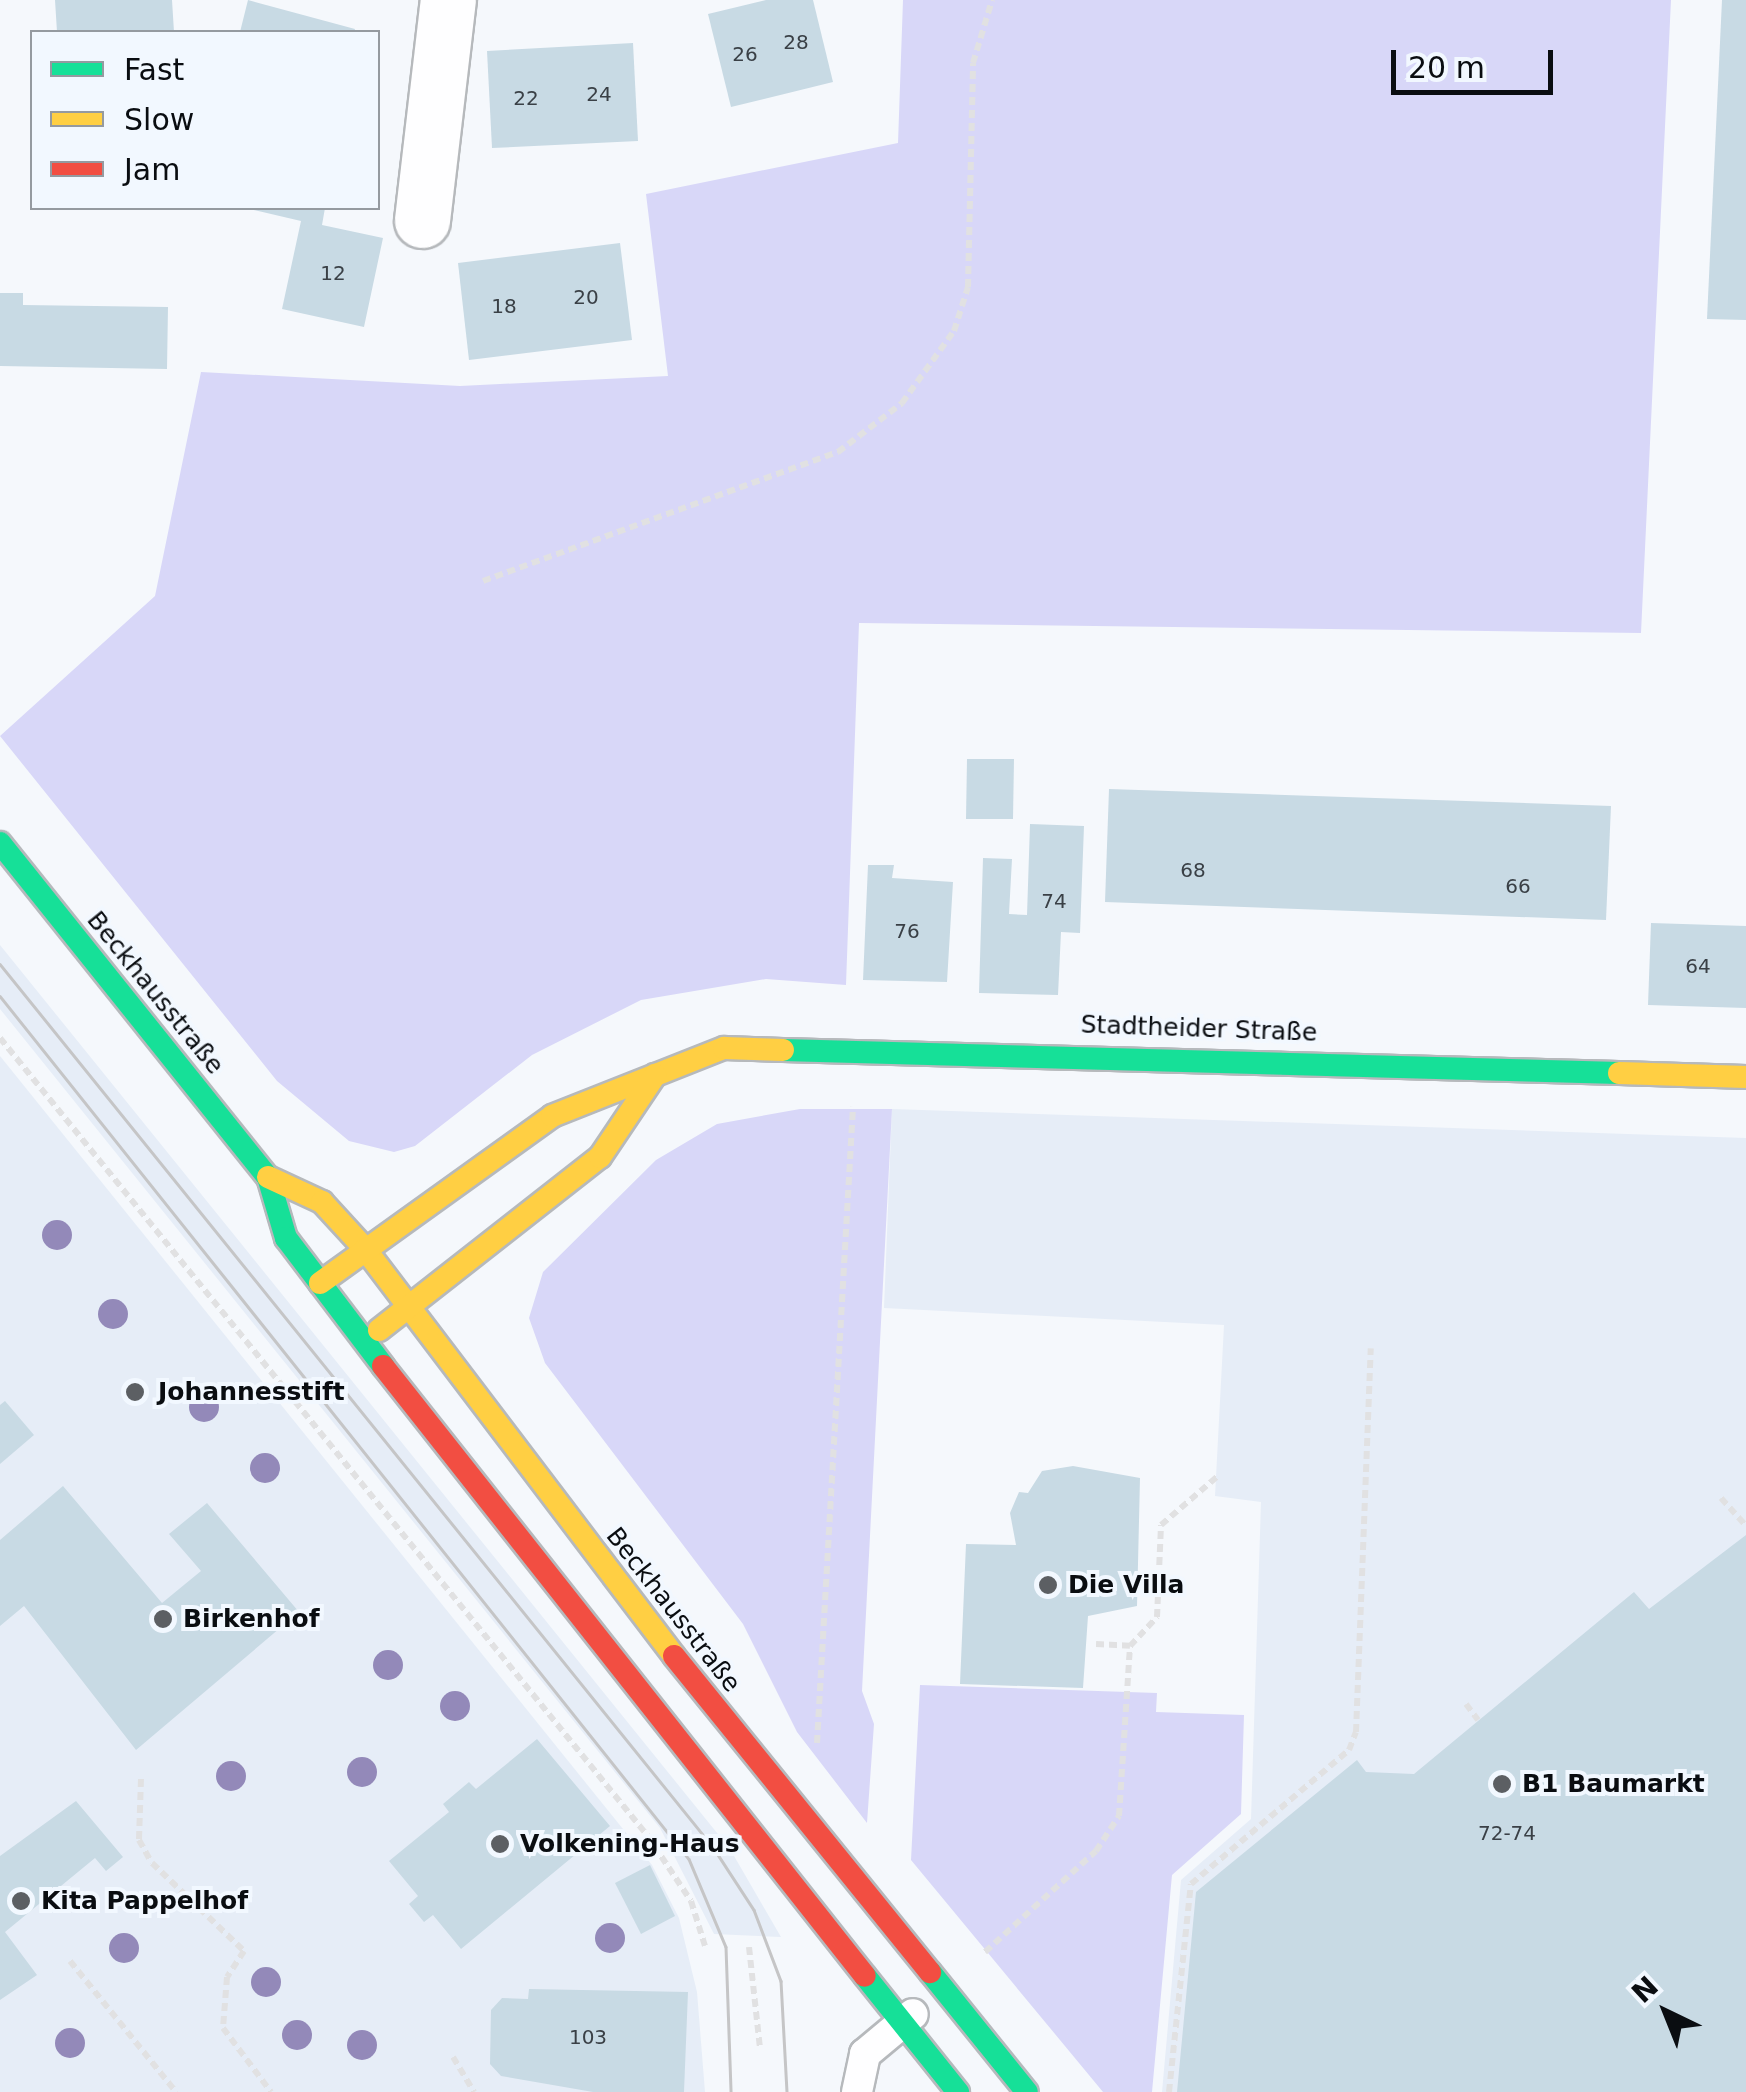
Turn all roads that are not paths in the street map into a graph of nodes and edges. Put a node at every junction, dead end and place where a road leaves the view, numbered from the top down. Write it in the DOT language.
graph roads {
  1 [pos="448,0"];
  2 [pos="422,220"];
  3 [pos="0,843"];
  4 [pos="655,1075"];
  5 [pos="1746,1077"];
  6 [pos="268,1177"];
  7 [pos="365,1249"];
  8 [pos="320,1283"];
  9 [pos="410,1309"];
  10 [pos="364,1340"];
  11 [pos="943,1988"];
  12 [pos="905,2021"];
  13 [pos="858,2092"];
  14 [pos="958,2092"];
  15 [pos="1027,2092"];
  1 -- 2 [label="street"];
  3 -- 6 [label="main road, Beckhausstraße"];
  4 -- 5 [label="main road, Stadtheider Straße"];
  4 -- 7 [label="main road, Stadtheider Straße"];
  4 -- 9 [label="main road"];
  6 -- 7 [label="main road, Beckhausstraße"];
  6 -- 8 [label="main road, Beckhausstraße"];
  7 -- 8 [label="main road, Stadtheider Straße"];
  7 -- 9 [label="main road, Beckhausstraße"];
  8 -- 10 [label="main road, Beckhausstraße"];
  9 -- 10 [label="main road"];
  9 -- 11 [label="main road, Beckhausstraße"];
  10 -- 12 [label="main road, Beckhausstraße"];
  11 -- 12 [label="lane"];
  11 -- 15 [label="main road, Beckhausstraße"];
  12 -- 13 [label="lane"];
  12 -- 14 [label="main road, Beckhausstraße"];
}
